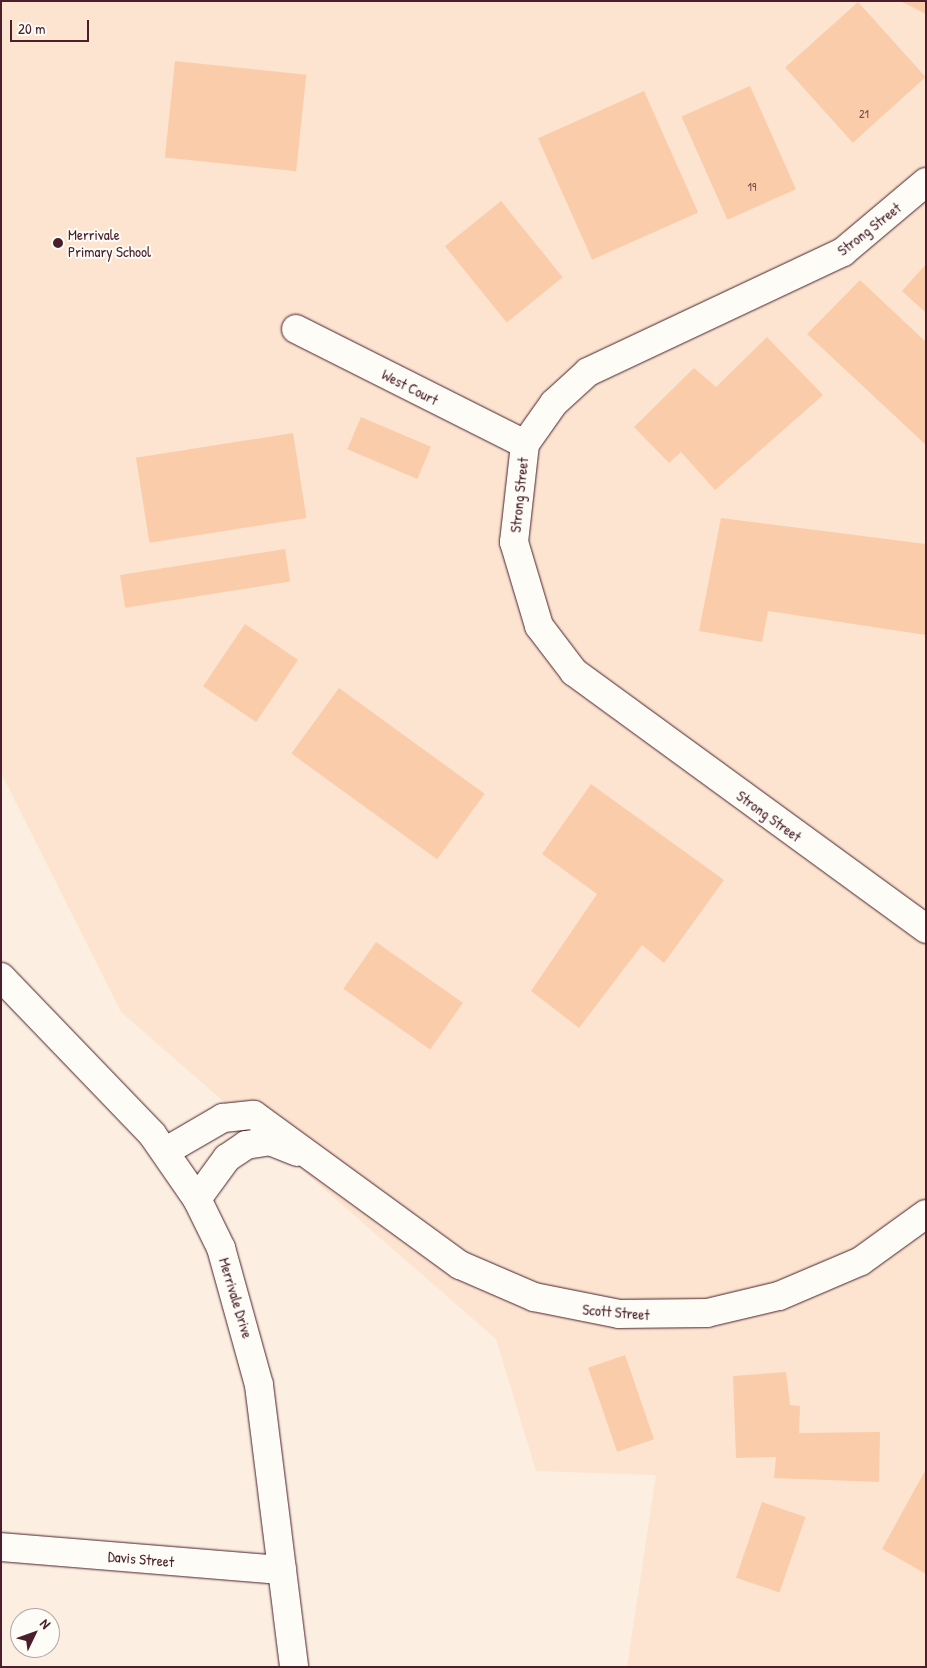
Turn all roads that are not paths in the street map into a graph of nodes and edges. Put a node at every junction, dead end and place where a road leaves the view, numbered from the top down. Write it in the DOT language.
graph roads {
  1 [pos="926,182"];
  2 [pos="296,329"];
  3 [pos="525,444"];
  4 [pos="926,929"];
  5 [pos="1,976"];
  6 [pos="166,1151"];
  7 [pos="322,1167"];
  8 [pos="197,1199"];
  9 [pos="926,1214"];
  10 [pos="1,1547"];
  11 [pos="282,1570"];
  12 [pos="294,1667"];
  1 -- 3 [label="street, Strong Street"];
  2 -- 3 [label="street, West Court"];
  3 -- 4 [label="street, Strong Street"];
  5 -- 6 [label="street, Merrivale Drive"];
  6 -- 7 [label="street, Scott Street"];
  6 -- 8 [label="street, Merrivale Drive"];
  7 -- 8 [label="street, Scott Street"];
  7 -- 9 [label="street, Scott Street"];
  8 -- 11 [label="street, Merrivale Drive"];
  10 -- 11 [label="street, Davis Street"];
  11 -- 12 [label="street, Merrivale Drive"];
}
